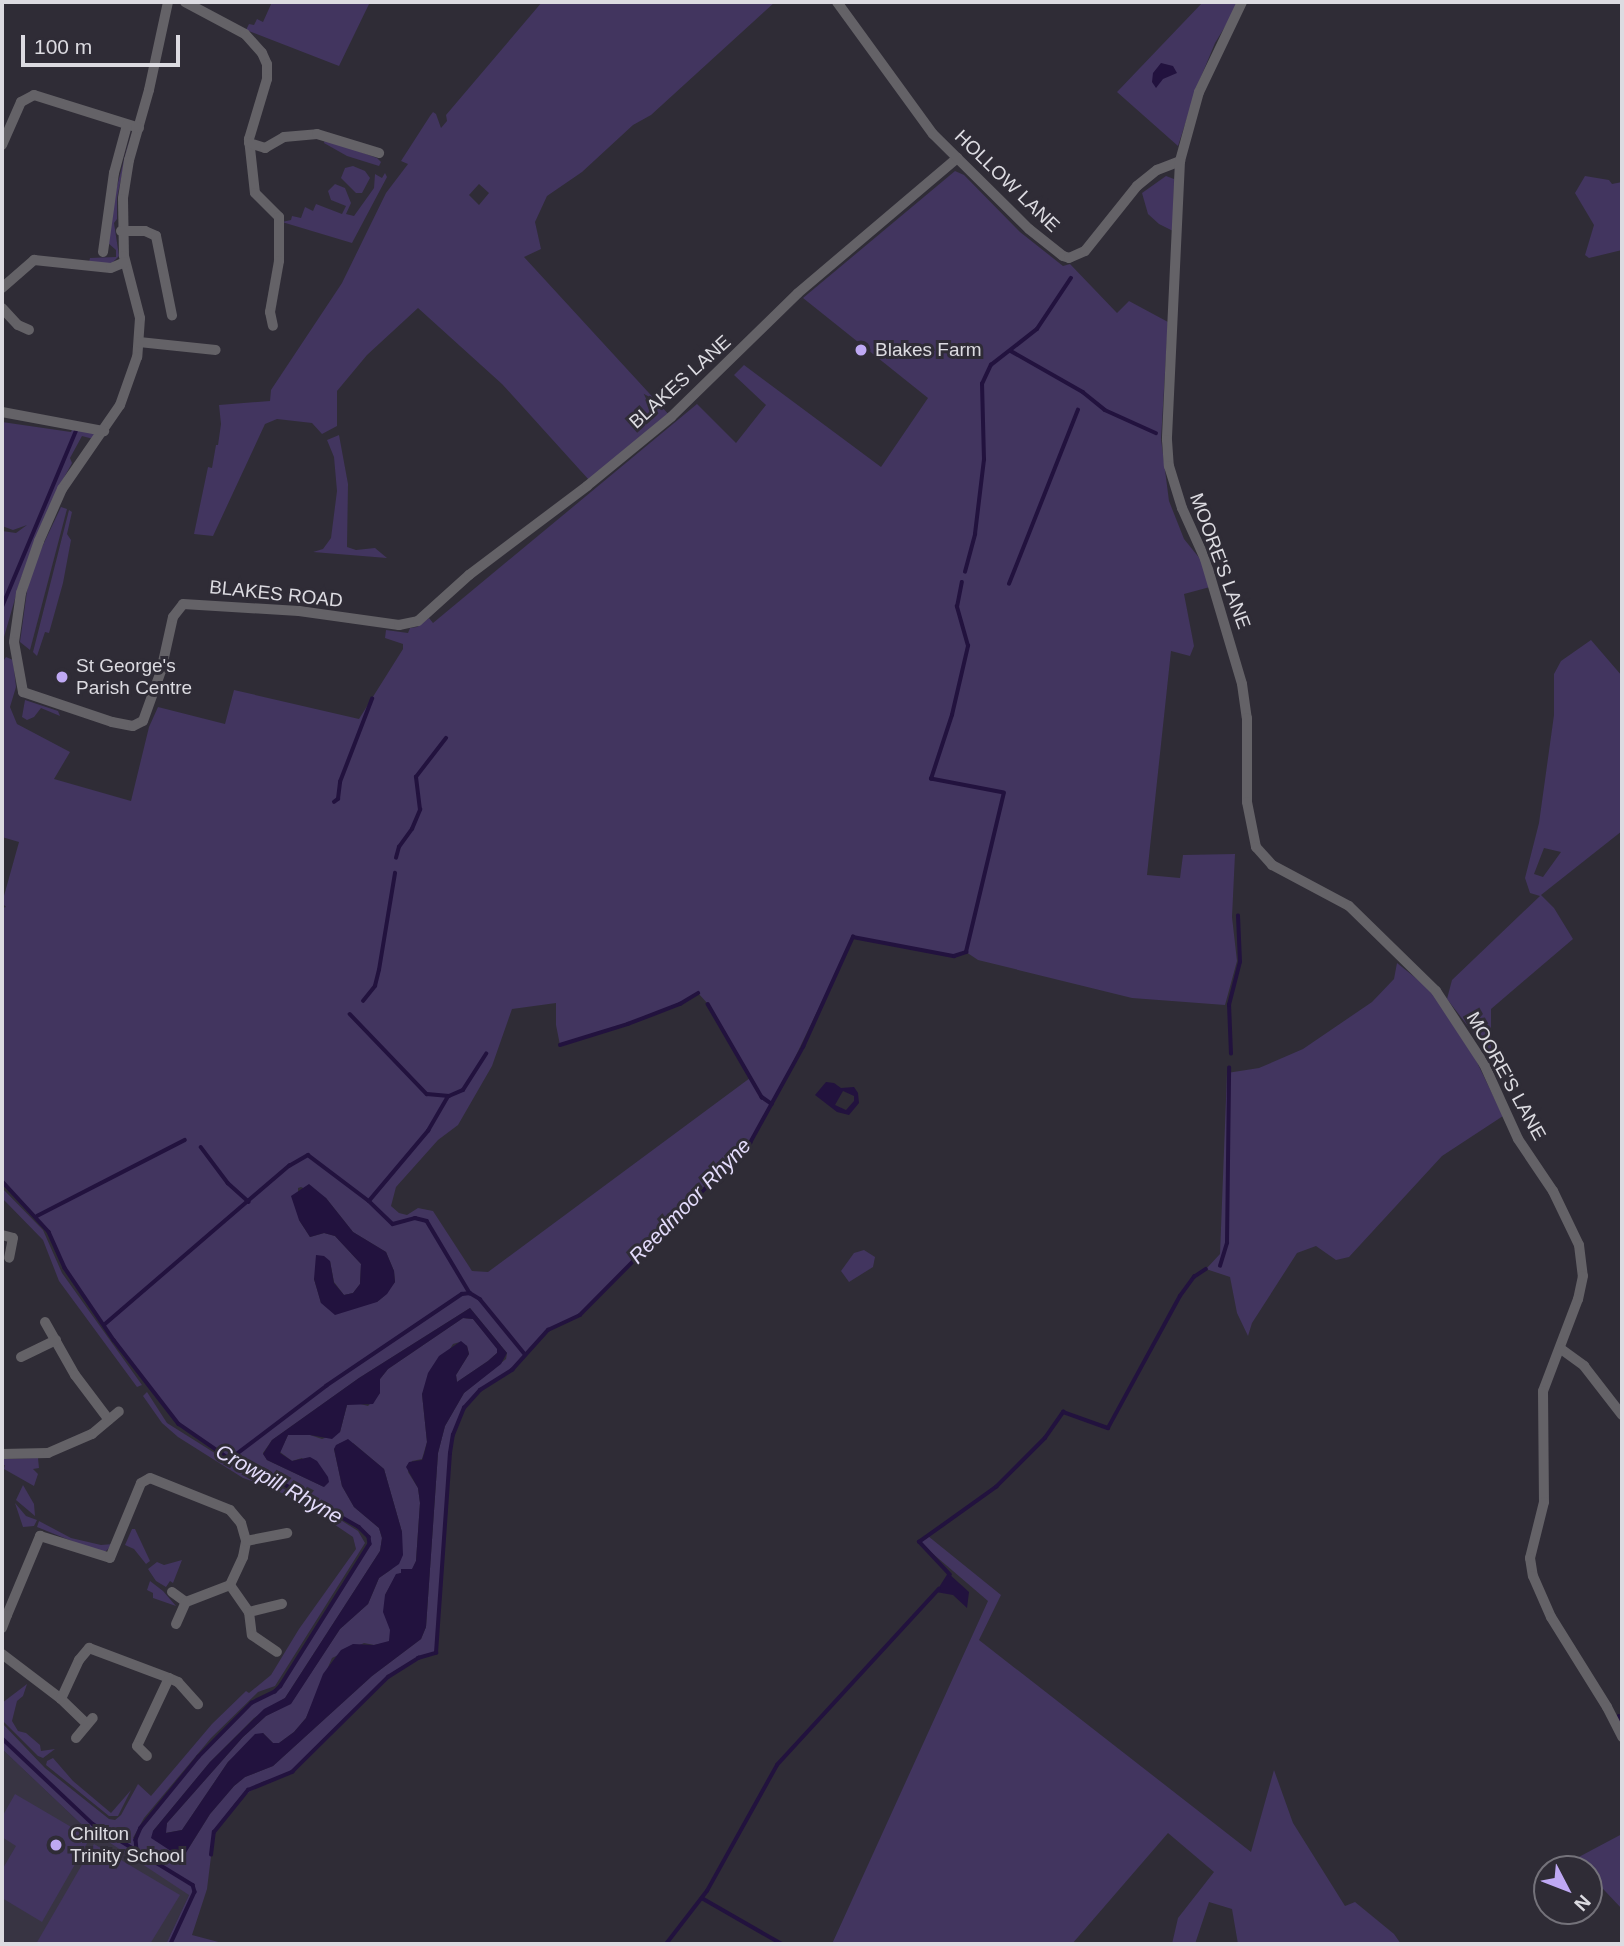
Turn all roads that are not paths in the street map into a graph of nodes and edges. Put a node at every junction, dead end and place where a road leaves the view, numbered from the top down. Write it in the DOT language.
graph roads {
  1 [pos="168,2"];
  2 [pos="186,2"];
  3 [pos="837,2"];
  4 [pos="1242,2"];
  5 [pos="127,125"];
  6 [pos="139,128"];
  7 [pos="249,143"];
  8 [pos="2,145"];
  9 [pos="379,153"];
  10 [pos="957,158"];
  11 [pos="1180,161"];
  12 [pos="121,231"];
  13 [pos="103,252"];
  14 [pos="125,262"];
  15 [pos="2,288"];
  16 [pos="2,308"];
  17 [pos="172,315"];
  18 [pos="18,325"];
  19 [pos="273,326"];
  20 [pos="29,330"];
  21 [pos="9,335"];
  22 [pos="139,342"];
  23 [pos="216,349"];
  24 [pos="2,412"];
  25 [pos="104,430"];
  26 [pos="418,621"];
  27 [pos="10,1234"];
  28 [pos="9,1258"];
  29 [pos="45,1322"];
  30 [pos="56,1340"];
  31 [pos="1561,1349"];
  32 [pos="22,1357"];
  33 [pos="119,1411"];
  34 [pos="1622,1415"];
  35 [pos="108,1420"];
  36 [pos="2,1454"];
  37 [pos="286,1533"];
  38 [pos="246,1541"];
  39 [pos="230,1586"];
  40 [pos="172,1592"];
  41 [pos="187,1602"];
  42 [pos="282,1604"];
  43 [pos="249,1612"];
  44 [pos="4,1616"];
  45 [pos="176,1624"];
  46 [pos="2,1628"];
  47 [pos="277,1652"];
  48 [pos="2,1654"];
  49 [pos="169,1678"];
  50 [pos="61,1699"];
  51 [pos="198,1704"];
  52 [pos="1622,1737"];
  53 [pos="76,1738"];
  54 [pos="148,1756"];
  1 -- 6 [label="street"];
  2 -- 7 [label="street"];
  3 -- 10 [label="street, HOLLOW LANE"];
  4 -- 11 [label="street, MOORE'S LANE"];
  5 -- 6 [label="street"];
  5 -- 8 [label="street"];
  5 -- 13 [label="street"];
  6 -- 12 [label="street"];
  7 -- 9 [label="street"];
  7 -- 19 [label="street"];
  10 -- 11 [label="street, HOLLOW LANE"];
  10 -- 26 [label="street, BLAKES LANE"];
  11 -- 31 [label="street, MOORE'S LANE"];
  12 -- 14 [label="street"];
  12 -- 17 [label="street"];
  14 -- 15 [label="street"];
  14 -- 22 [label="street"];
  16 -- 18 [label="street"];
  18 -- 20 [label="street"];
  18 -- 21 [label="street"];
  22 -- 23 [label="street"];
  22 -- 25 [label="street"];
  24 -- 25 [label="street"];
  25 -- 26 [label="street, BLAKES ROAD"];
  27 -- 28 [label="street"];
  29 -- 30 [label="street"];
  30 -- 32 [label="street"];
  30 -- 35 [label="street"];
  31 -- 34 [label="street"];
  31 -- 52 [label="street, MOORE'S LANE"];
  33 -- 35 [label="street"];
  35 -- 36 [label="street"];
  37 -- 38 [label="street"];
  38 -- 39 [label="street"];
  38 -- 44 [label="street"];
  39 -- 41 [label="street"];
  39 -- 43 [label="street"];
  40 -- 41 [label="street"];
  41 -- 45 [label="street"];
  42 -- 43 [label="street"];
  43 -- 47 [label="street"];
  44 -- 46 [label="street"];
  48 -- 50 [label="street"];
  49 -- 50 [label="street"];
  49 -- 51 [label="street"];
  49 -- 54 [label="street"];
  50 -- 53 [label="street"];
}
